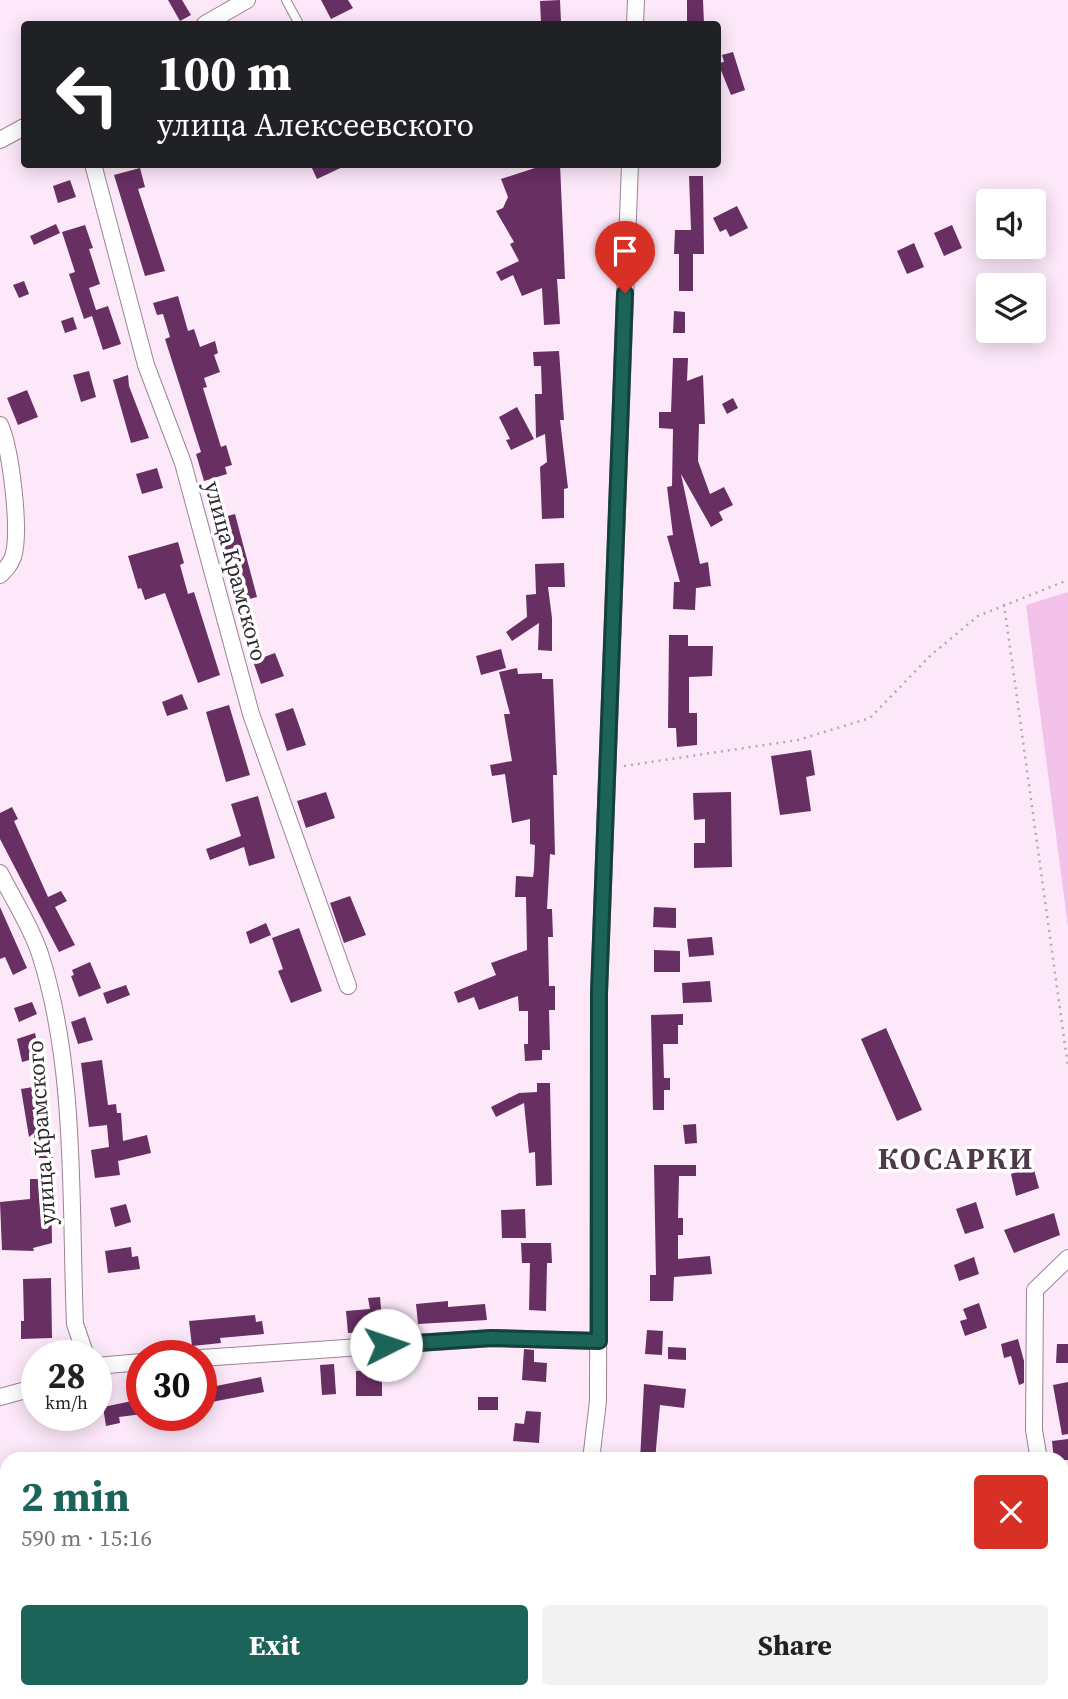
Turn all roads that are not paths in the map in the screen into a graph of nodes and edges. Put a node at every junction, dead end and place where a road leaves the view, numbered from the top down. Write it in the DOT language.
graph roads {
  1 [pos="247,0"];
  2 [pos="286,0"];
  3 [pos="636,0"];
  4 [pos="210,21"];
  5 [pos="297,21"];
  6 [pos="635,21"];
  7 [pos="21,129"];
  8 [pos="0,140"];
  9 [pos="94,168"];
  10 [pos="629,168"];
  11 [pos="0,425"];
  12 [pos="0,575"];
  13 [pos="0,873"];
  14 [pos="348,986"];
  15 [pos="1068,1258"];
  16 [pos="80,1340"];
  17 [pos="599,1341"];
  18 [pos="217,1357"];
  19 [pos="21,1391"];
  20 [pos="0,1397"];
  21 [pos="592,1452"];
  22 [pos="1038,1452"];
  1 -- 4 [label="street"];
  2 -- 5 [label="lane"];
  3 -- 6 [label="street"];
  7 -- 8 [label="street"];
  9 -- 14 [label="street, улица Крамского"];
  10 -- 17 [label="street"];
  11 -- 12 [label="street"];
  13 -- 16 [label="street, улица Крамского"];
  15 -- 22 [label="street"];
  17 -- 18 [label="street"];
  17 -- 21 [label="street"];
  19 -- 20 [label="street"];
}
